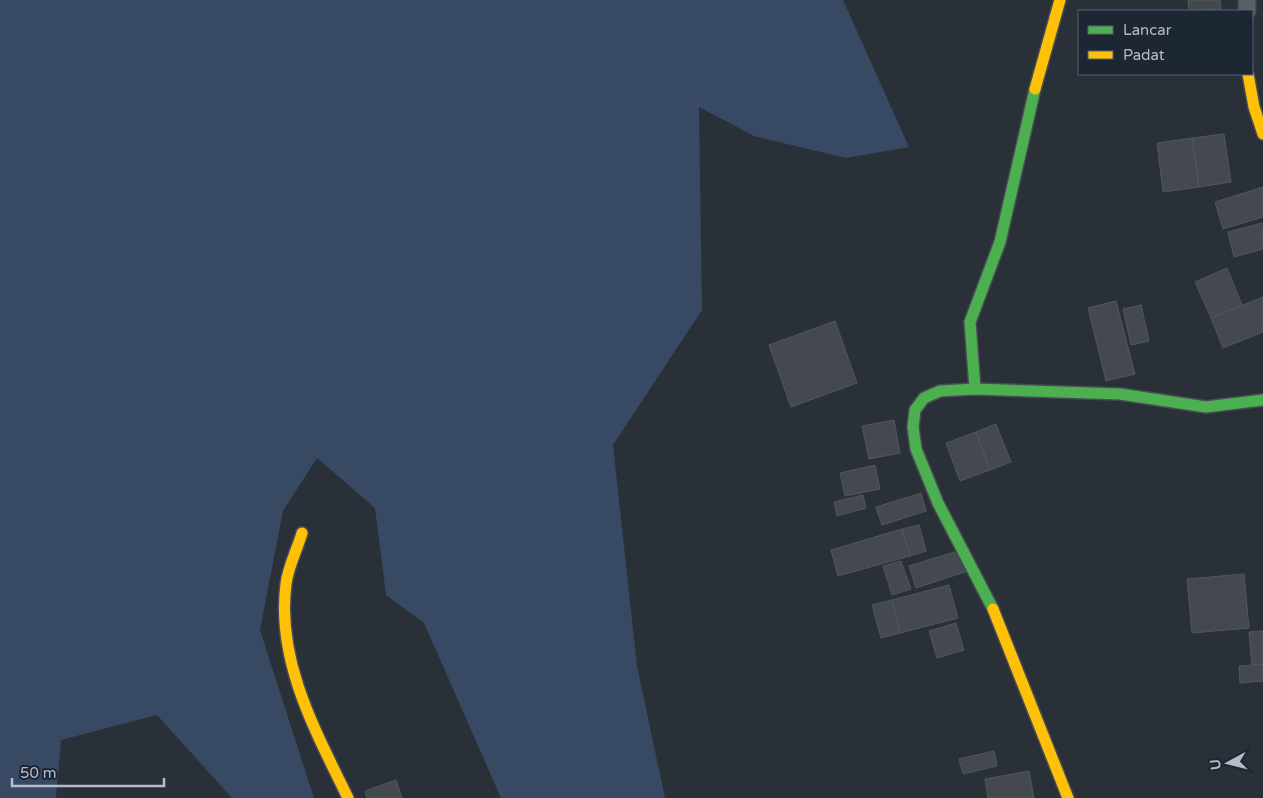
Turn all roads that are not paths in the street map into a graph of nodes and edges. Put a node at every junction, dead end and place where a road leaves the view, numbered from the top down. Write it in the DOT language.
graph roads {
  1 [pos="1060,0"];
  2 [pos="1248,75"];
  3 [pos="1263,134"];
  4 [pos="975,389"];
  5 [pos="1263,400"];
  6 [pos="302,533"];
  7 [pos="348,798"];
  8 [pos="1068,798"];
  1 -- 4 [label="street"];
  2 -- 3 [label="street"];
  4 -- 5 [label="street"];
  4 -- 8 [label="street"];
  6 -- 7 [label="street"];
}
